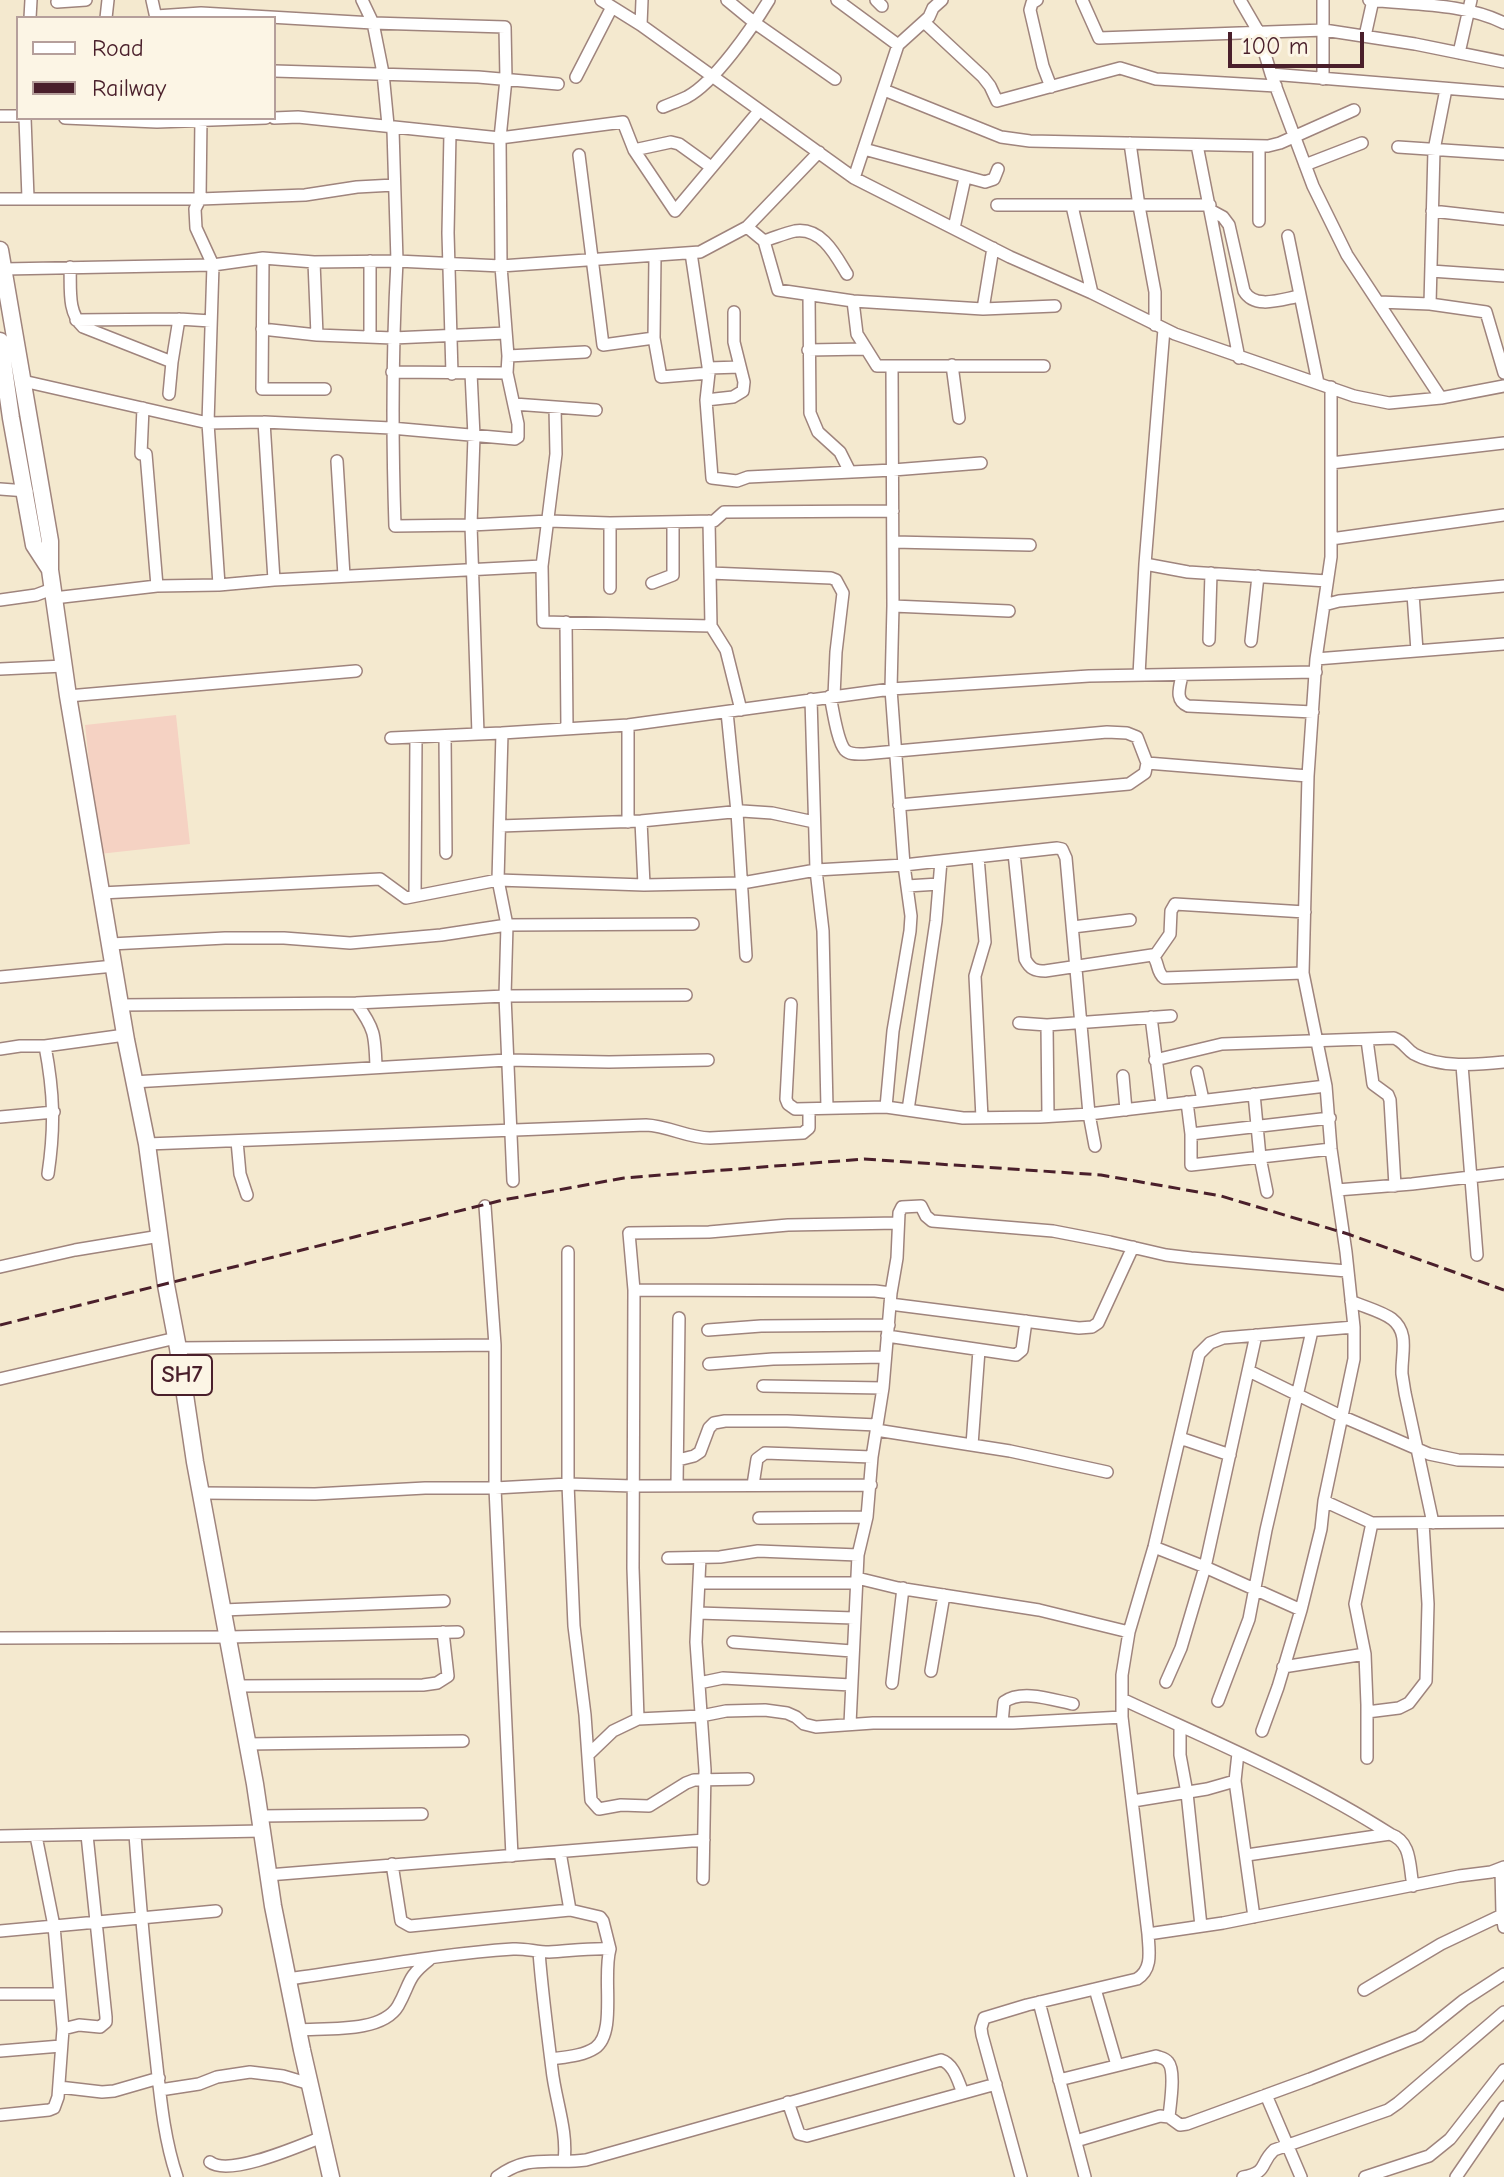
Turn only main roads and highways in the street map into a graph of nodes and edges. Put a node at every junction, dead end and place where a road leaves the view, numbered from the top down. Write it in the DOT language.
graph roads {
  1 [pos="0,250"];
  2 [pos="1,351"];
  3 [pos="6,418"];
  4 [pos="33,490"];
  5 [pos="331,2177"];
  1 -- 4 [label="main road, SH7"];
  2 -- 3 [label="main road, SH7"];
  3 -- 4 [label="main road, SH7"];
  4 -- 5 [label="main road, SH7"];
}
